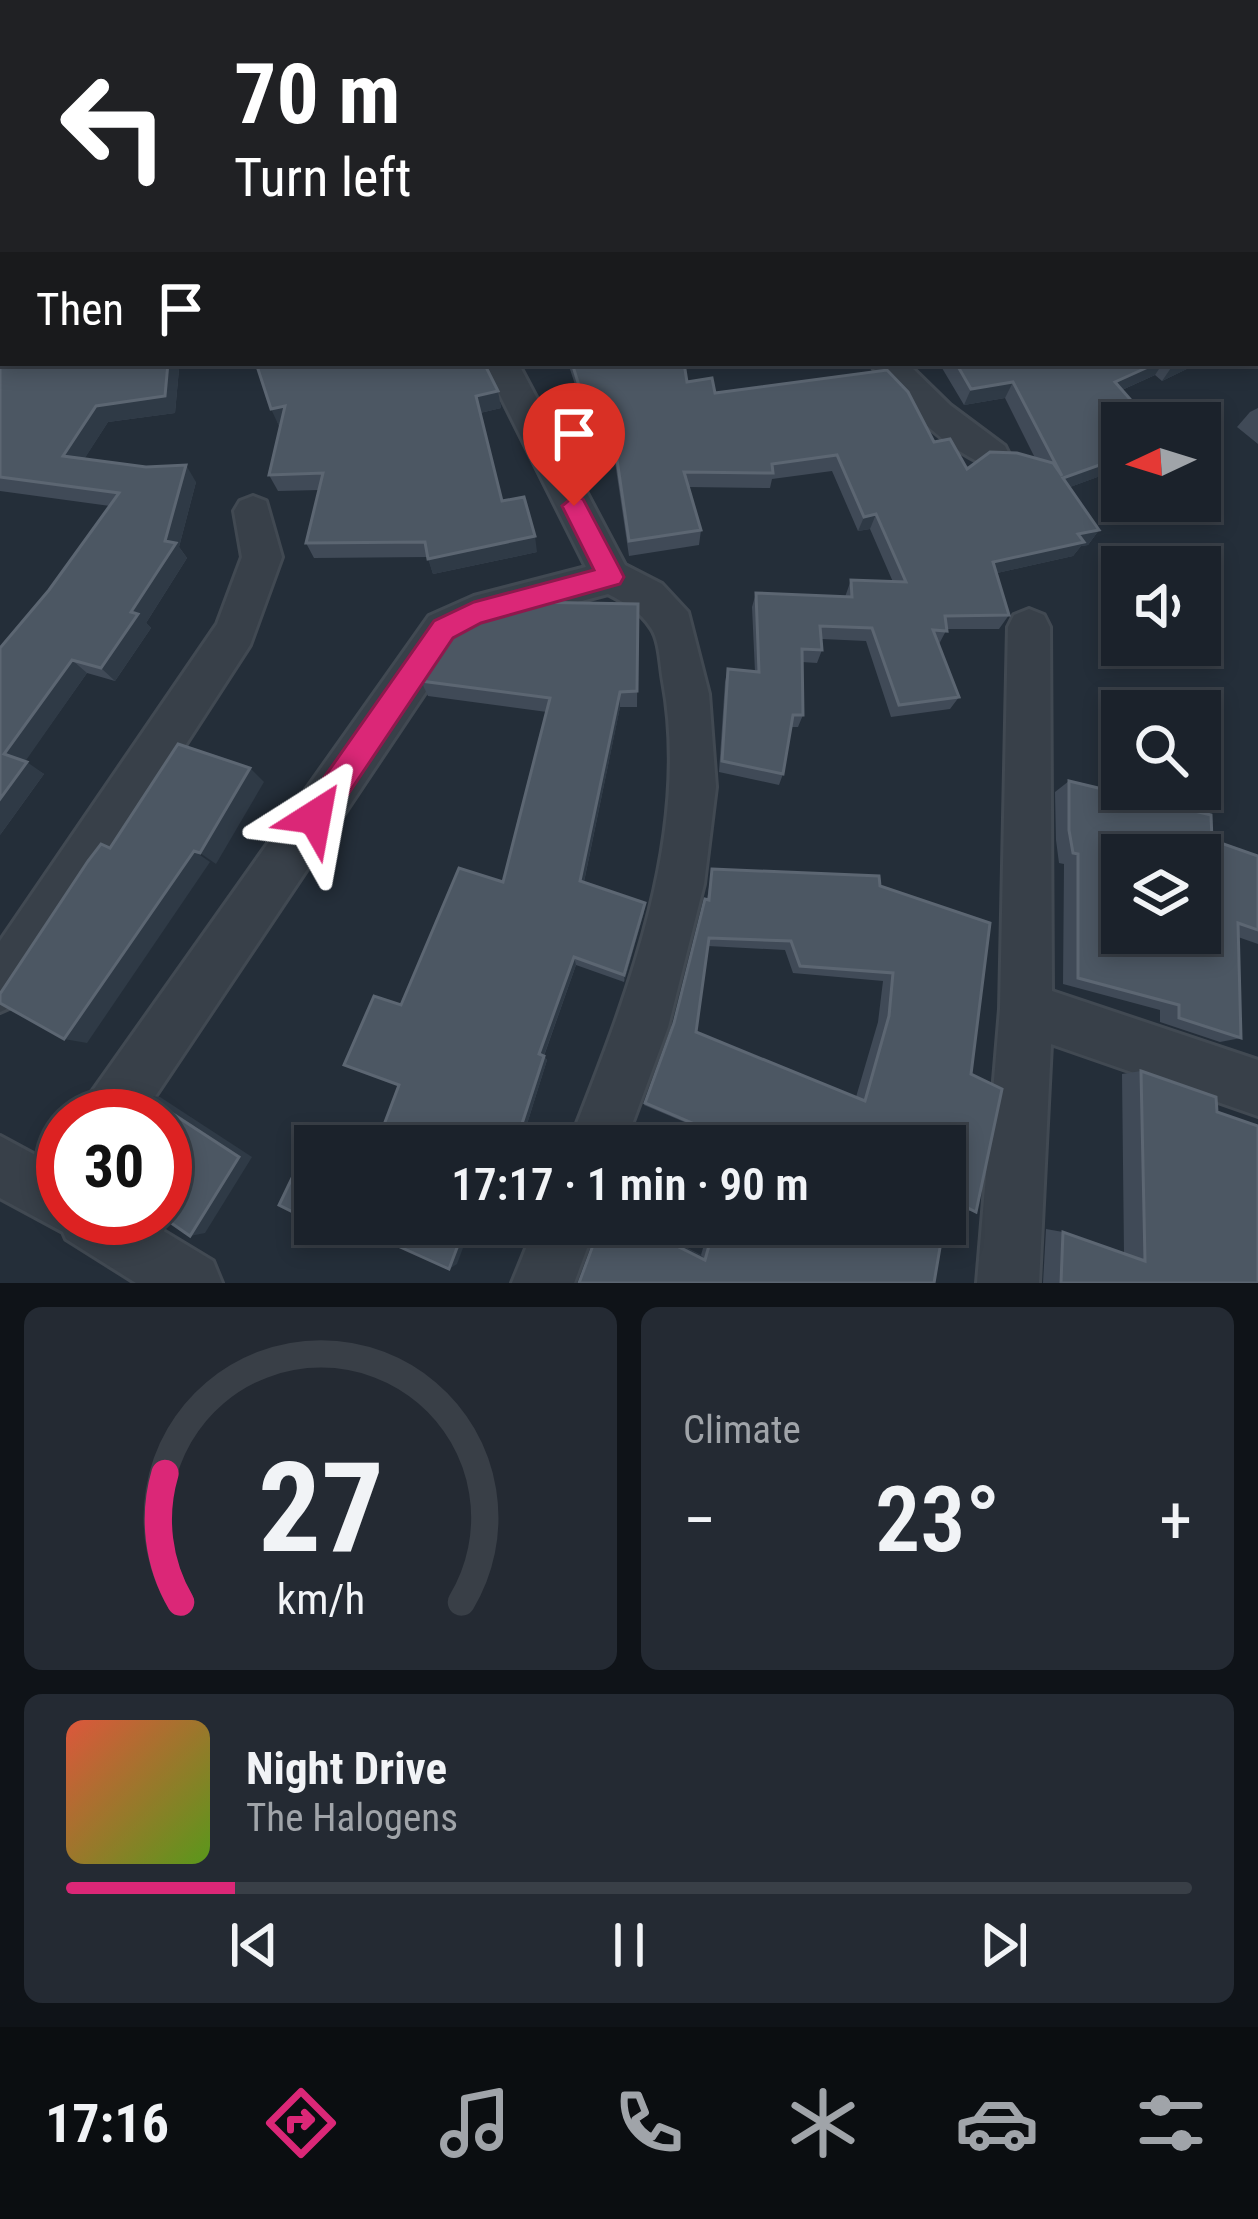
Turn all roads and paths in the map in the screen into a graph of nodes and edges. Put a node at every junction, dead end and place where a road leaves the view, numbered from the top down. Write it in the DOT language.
graph roads {
  1 [pos="503,366"];
  2 [pos="890,366"];
  3 [pos="992,456"];
  4 [pos="253,511"];
  5 [pos="610,577"];
  6 [pos="1029,628"];
  7 [pos="0,986"];
  8 [pos="1027,1009"];
  9 [pos="1258,1088"];
  10 [pos="129,1089"];
  11 [pos="604,1125"];
  12 [pos="0,1165"];
  13 [pos="36,1184"];
  14 [pos="134,1245"];
  15 [pos="558,1245"];
  16 [pos="191,1283"];
  17 [pos="544,1283"];
  18 [pos="1008,1283"];
  1 -- 5 [label="street"];
  2 -- 3 [label="street"];
  4 -- 7 [label="street"];
  5 -- 10 [label="street"];
  5 -- 11 [label="street"];
  6 -- 8 [label="street"];
  8 -- 9 [label="street"];
  8 -- 18 [label="street"];
  12 -- 13 [label="street"];
  14 -- 16 [label="street"];
  15 -- 17 [label="street"];
}
